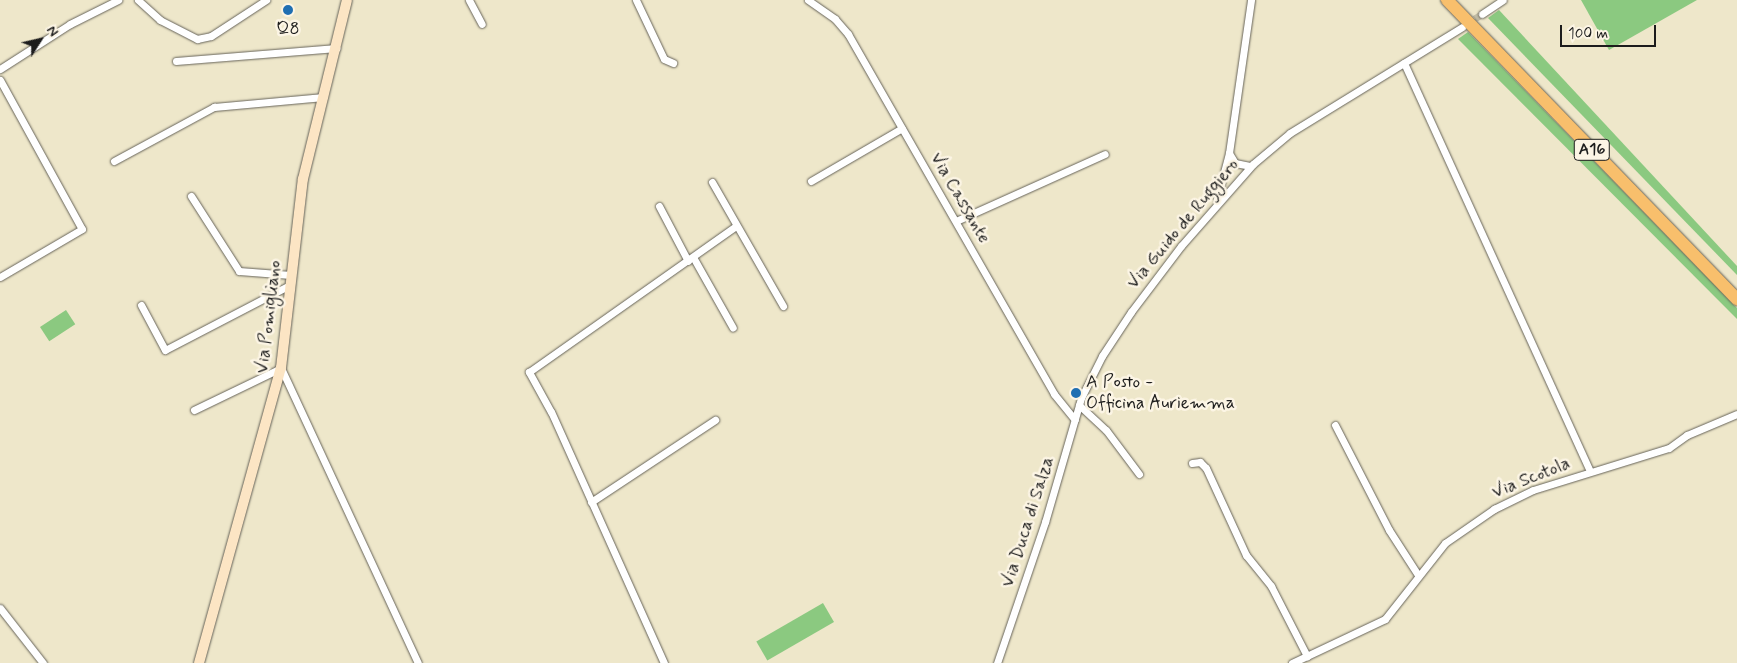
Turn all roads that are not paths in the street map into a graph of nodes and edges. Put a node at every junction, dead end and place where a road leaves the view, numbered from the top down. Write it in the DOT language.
graph roads {
  1 [pos="118,0"];
  2 [pos="138,0"];
  3 [pos="266,0"];
  4 [pos="347,0"];
  5 [pos="469,0"];
  6 [pos="636,0"];
  7 [pos="808,0"];
  8 [pos="1251,0"];
  9 [pos="1447,0"];
  10 [pos="1459,0"];
  11 [pos="1503,0"];
  12 [pos="1491,3"];
  13 [pos="1482,14"];
  14 [pos="482,24"];
  15 [pos="1462,27"];
  16 [pos="336,48"];
  17 [pos="176,61"];
  18 [pos="673,63"];
  19 [pos="1404,63"];
  20 [pos="0,69"];
  21 [pos="0,80"];
  22 [pos="324,98"];
  23 [pos="902,128"];
  24 [pos="1229,153"];
  25 [pos="1105,154"];
  26 [pos="114,161"];
  27 [pos="1250,166"];
  28 [pos="811,181"];
  29 [pos="712,182"];
  30 [pos="192,196"];
  31 [pos="1216,203"];
  32 [pos="659,206"];
  33 [pos="956,220"];
  34 [pos="736,226"];
  35 [pos="691,259"];
  36 [pos="0,278"];
  37 [pos="291,280"];
  38 [pos="1737,287"];
  39 [pos="1737,299"];
  40 [pos="141,305"];
  41 [pos="783,306"];
  42 [pos="733,328"];
  43 [pos="281,368"];
  44 [pos="1085,391"];
  45 [pos="1079,406"];
  46 [pos="194,410"];
  47 [pos="1737,414"];
  48 [pos="715,420"];
  49 [pos="1075,420"];
  50 [pos="1335,425"];
  51 [pos="1192,463"];
  52 [pos="1590,471"];
  53 [pos="1139,474"];
  54 [pos="591,502"];
  55 [pos="1418,575"];
  56 [pos="0,608"];
  57 [pos="1307,656"];
  58 [pos="43,663"];
  59 [pos="199,663"];
  60 [pos="418,663"];
  61 [pos="664,663"];
  62 [pos="997,663"];
  63 [pos="1292,663"];
  1 -- 20 [label="street"];
  2 -- 3 [label="street"];
  4 -- 16 [label="street, Via Pomigliano"];
  5 -- 14 [label="street"];
  6 -- 18 [label="street"];
  7 -- 23 [label="street, Via Cassante"];
  8 -- 24 [label="street"];
  9 -- 39 [label="highway, A16"];
  10 -- 38 [label="highway, A16"];
  11 -- 12 [label="street"];
  12 -- 13 [label="street"];
  15 -- 19 [label="street, Via Guido de Ruggiero"];
  16 -- 17 [label="street"];
  16 -- 22 [label="street, Via Pomigliano"];
  19 -- 27 [label="street, Via Guido de Ruggiero"];
  19 -- 52 [label="street"];
  21 -- 36 [label="street"];
  22 -- 26 [label="street"];
  22 -- 37 [label="street, Via Pomigliano"];
  23 -- 28 [label="street"];
  23 -- 33 [label="street, Via Cassante"];
  24 -- 27 [label="street"];
  24 -- 31 [label="street"];
  25 -- 33 [label="street"];
  27 -- 31 [label="street, Via Guido de Ruggiero"];
  29 -- 34 [label="street"];
  30 -- 37 [label="street"];
  31 -- 44 [label="street, Via Guido de Ruggiero"];
  32 -- 35 [label="street"];
  33 -- 49 [label="street, Via Cassante"];
  34 -- 35 [label="street"];
  34 -- 41 [label="street"];
  35 -- 42 [label="street"];
  35 -- 54 [label="street"];
  37 -- 40 [label="street"];
  37 -- 43 [label="street, Via Pomigliano"];
  43 -- 46 [label="street"];
  43 -- 59 [label="street, Via Pomigliano"];
  43 -- 60 [label="street"];
  44 -- 45 [label="street, Via Duca di Salza"];
  45 -- 49 [label="street, Via Duca di Salza"];
  45 -- 53 [label="street"];
  47 -- 52 [label="street, Via Scotola"];
  48 -- 54 [label="street"];
  49 -- 62 [label="street, Via Duca di Salza"];
  50 -- 55 [label="street"];
  51 -- 57 [label="street"];
  52 -- 55 [label="street, Via Scotola"];
  54 -- 61 [label="street"];
  55 -- 57 [label="street, Via Scotola"];
  56 -- 58 [label="street"];
  57 -- 63 [label="street, Via Scotola"];
}
